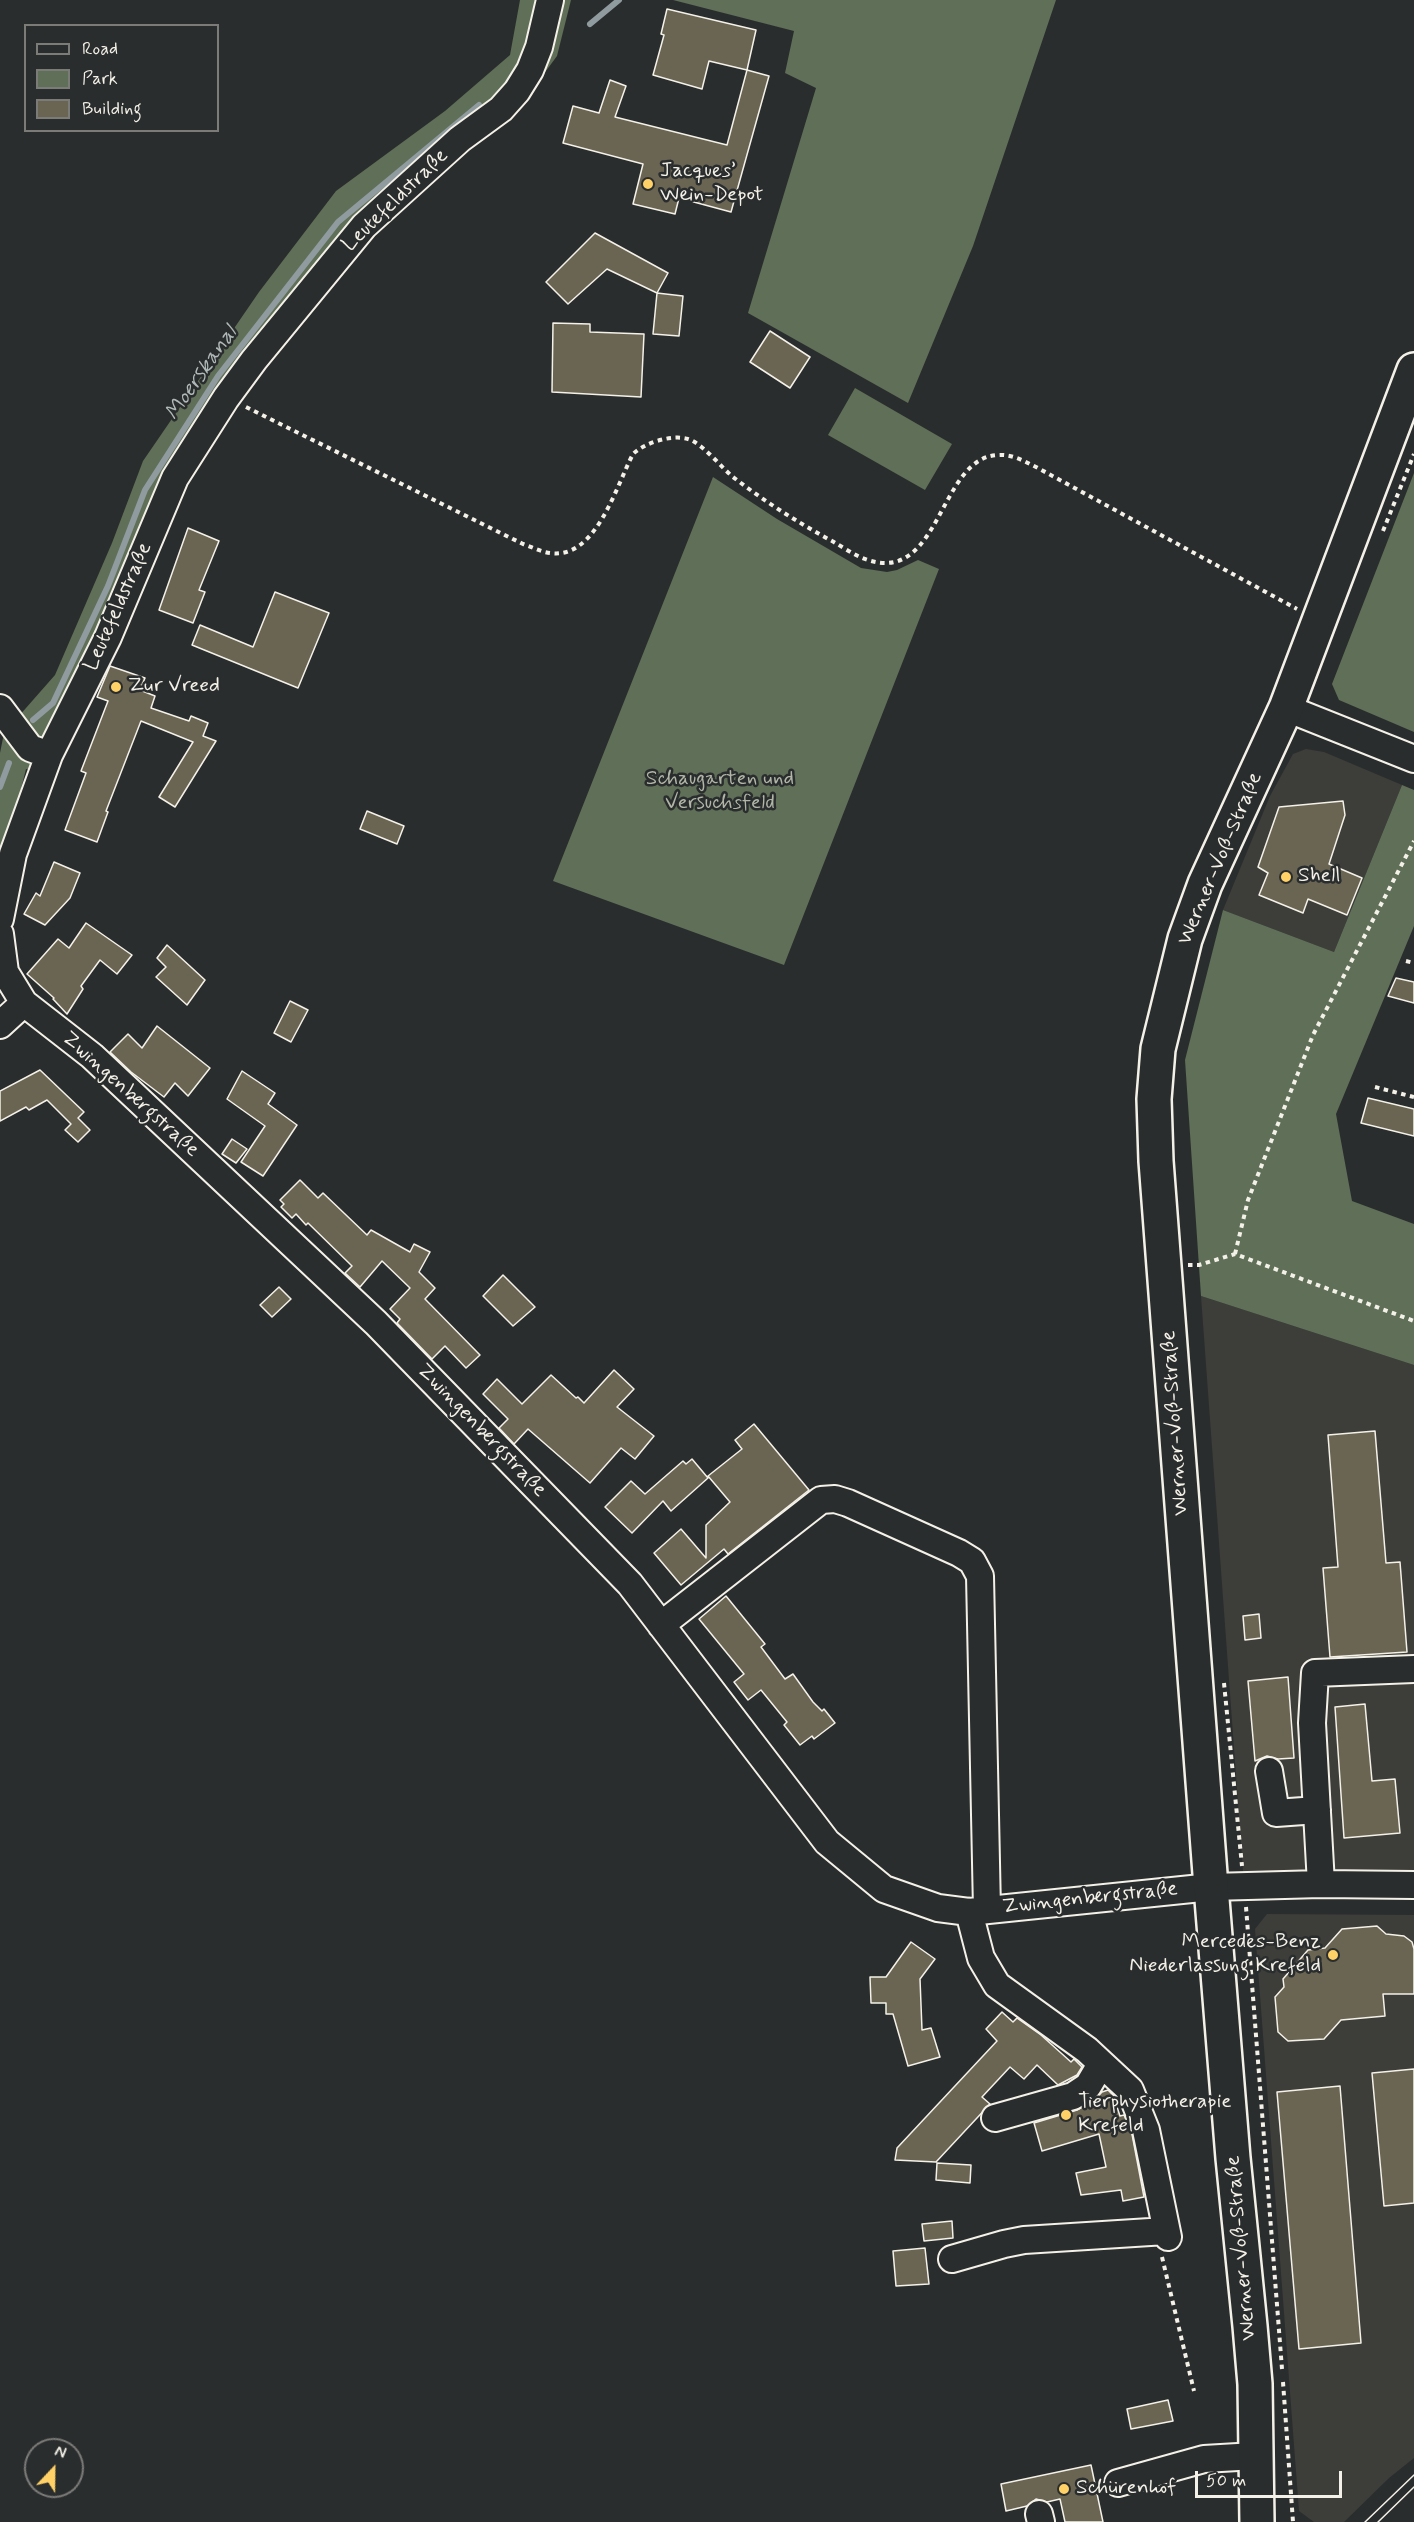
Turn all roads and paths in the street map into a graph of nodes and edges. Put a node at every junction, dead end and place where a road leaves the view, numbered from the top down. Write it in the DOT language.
graph roads {
  1 [pos="550,0"];
  2 [pos="1414,370"];
  3 [pos="226,398"];
  4 [pos="1414,454"];
  5 [pos="1380,539"];
  6 [pos="1320,619"];
  7 [pos="0,708"];
  8 [pos="1286,708"];
  9 [pos="49,755"];
  10 [pos="1414,759"];
  11 [pos="1414,840"];
  12 [pos="0,919"];
  13 [pos="0,934"];
  14 [pos="1406,961"];
  15 [pos="1414,963"];
  16 [pos="24,1003"];
  17 [pos="0,1025"];
  18 [pos="1375,1087"];
  19 [pos="1414,1097"];
  20 [pos="1235,1254"];
  21 [pos="1164,1265"];
  22 [pos="1414,1321"];
  23 [pos="661,1625"];
  24 [pos="1414,1669"];
  25 [pos="1224,1682"];
  26 [pos="1269,1771"];
  27 [pos="1317,1810"];
  28 [pos="1321,1884"];
  29 [pos="1244,1885"];
  30 [pos="1414,1885"];
  31 [pos="1211,1887"];
  32 [pos="978,1911"];
  33 [pos="1101,2064"];
  34 [pos="995,2118"];
  35 [pos="1167,2234"];
  36 [pos="952,2259"];
  37 [pos="1194,2391"];
  38 [pos="1255,2456"];
  39 [pos="1118,2483"];
  40 [pos="1257,2522"];
  41 [pos="1293,2522"];
  1 -- 3 [label="street, Leutefeldstraße"];
  2 -- 6 [label="main road, Werner-Voß-Straße"];
  3 -- 6 [label="path"];
  3 -- 9 [label="street, Leutefeldstraße"];
  4 -- 5 [label="path"];
  6 -- 8 [label="main road, Werner-Voß-Straße"];
  7 -- 9 [label="street"];
  8 -- 10 [label="street"];
  8 -- 21 [label="main road, Werner-Voß-Straße"];
  9 -- 12 [label="street"];
  11 -- 20 [label="path"];
  13 -- 16 [label="street, Zwingenbergstraße"];
  14 -- 15 [label="path"];
  16 -- 17 [label="street"];
  16 -- 23 [label="street, Zwingenbergstraße"];
  18 -- 19 [label="path"];
  20 -- 21 [label="path"];
  20 -- 22 [label="path"];
  21 -- 31 [label="main road, Werner-Voß-Straße"];
  23 -- 32 [label="street, Zwingenbergstraße"];
  23 -- 32 [label="street"];
  24 -- 27 [label="street"];
  25 -- 29 [label="path"];
  26 -- 27 [label="street"];
  27 -- 28 [label="street"];
  28 -- 29 [label="street, Zwingenbergstraße"];
  28 -- 30 [label="street, Zwingenbergstraße"];
  29 -- 31 [label="street, Zwingenbergstraße"];
  29 -- 41 [label="path"];
  31 -- 32 [label="street, Zwingenbergstraße"];
  31 -- 38 [label="main road, Werner-Voß-Straße"];
  32 -- 33 [label="street, Zwingenbergstraße"];
  33 -- 34 [label="street"];
  33 -- 35 [label="street, Zwingenbergstraße"];
  35 -- 36 [label="street"];
  35 -- 37 [label="path"];
  38 -- 39 [label="street"];
  38 -- 40 [label="main road, Werner-Voß-Straße"];
}
